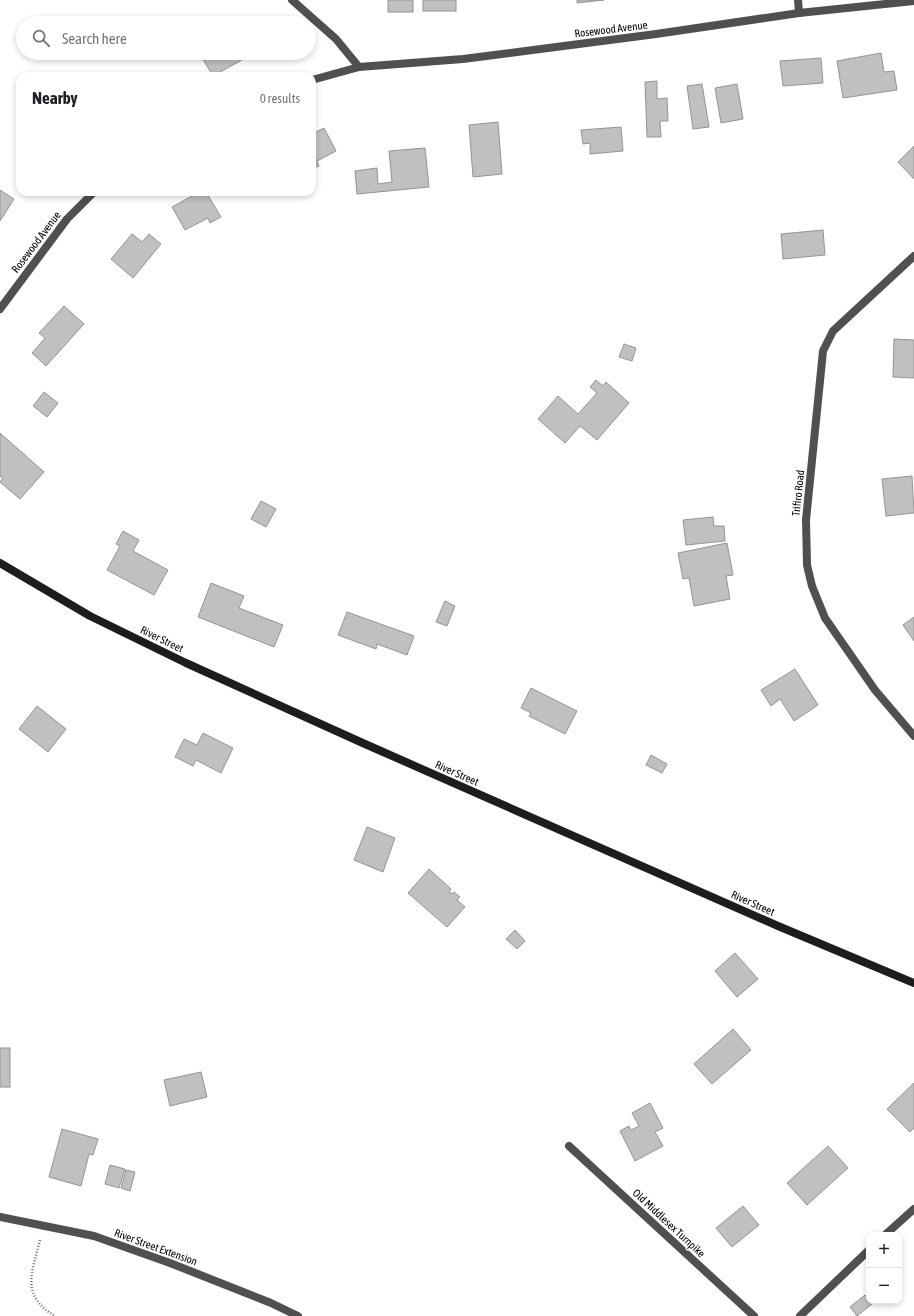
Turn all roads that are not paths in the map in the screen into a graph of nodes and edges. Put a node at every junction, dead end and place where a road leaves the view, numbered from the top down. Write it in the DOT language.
graph roads {
  1 [pos="292,0"];
  2 [pos="798,0"];
  3 [pos="914,1"];
  4 [pos="799,13"];
  5 [pos="310,16"];
  6 [pos="316,21"];
  7 [pos="359,67"];
  8 [pos="316,79"];
  9 [pos="90,196"];
  10 [pos="914,256"];
  11 [pos="0,309"];
  12 [pos="0,563"];
  13 [pos="914,736"];
  14 [pos="914,982"];
  15 [pos="569,1146"];
  16 [pos="914,1209"];
  17 [pos="0,1218"];
  18 [pos="888,1232"];
  19 [pos="866,1253"];
  20 [pos="298,1316"];
  21 [pos="754,1316"];
  22 [pos="800,1316"];
  1 -- 5 [label="street"];
  2 -- 4 [label="street"];
  3 -- 4 [label="street, Rosewood Avenue"];
  4 -- 7 [label="street, Rosewood Avenue"];
  6 -- 7 [label="street"];
  7 -- 8 [label="street, Rosewood Avenue"];
  9 -- 11 [label="street, Rosewood Avenue"];
  10 -- 13 [label="street, Trifiro Road"];
  12 -- 14 [label="main road, River Street"];
  15 -- 21 [label="street, Old Middlesex Turnpike"];
  16 -- 18 [label="street"];
  17 -- 20 [label="street, River Street Extension"];
  19 -- 22 [label="street"];
}
